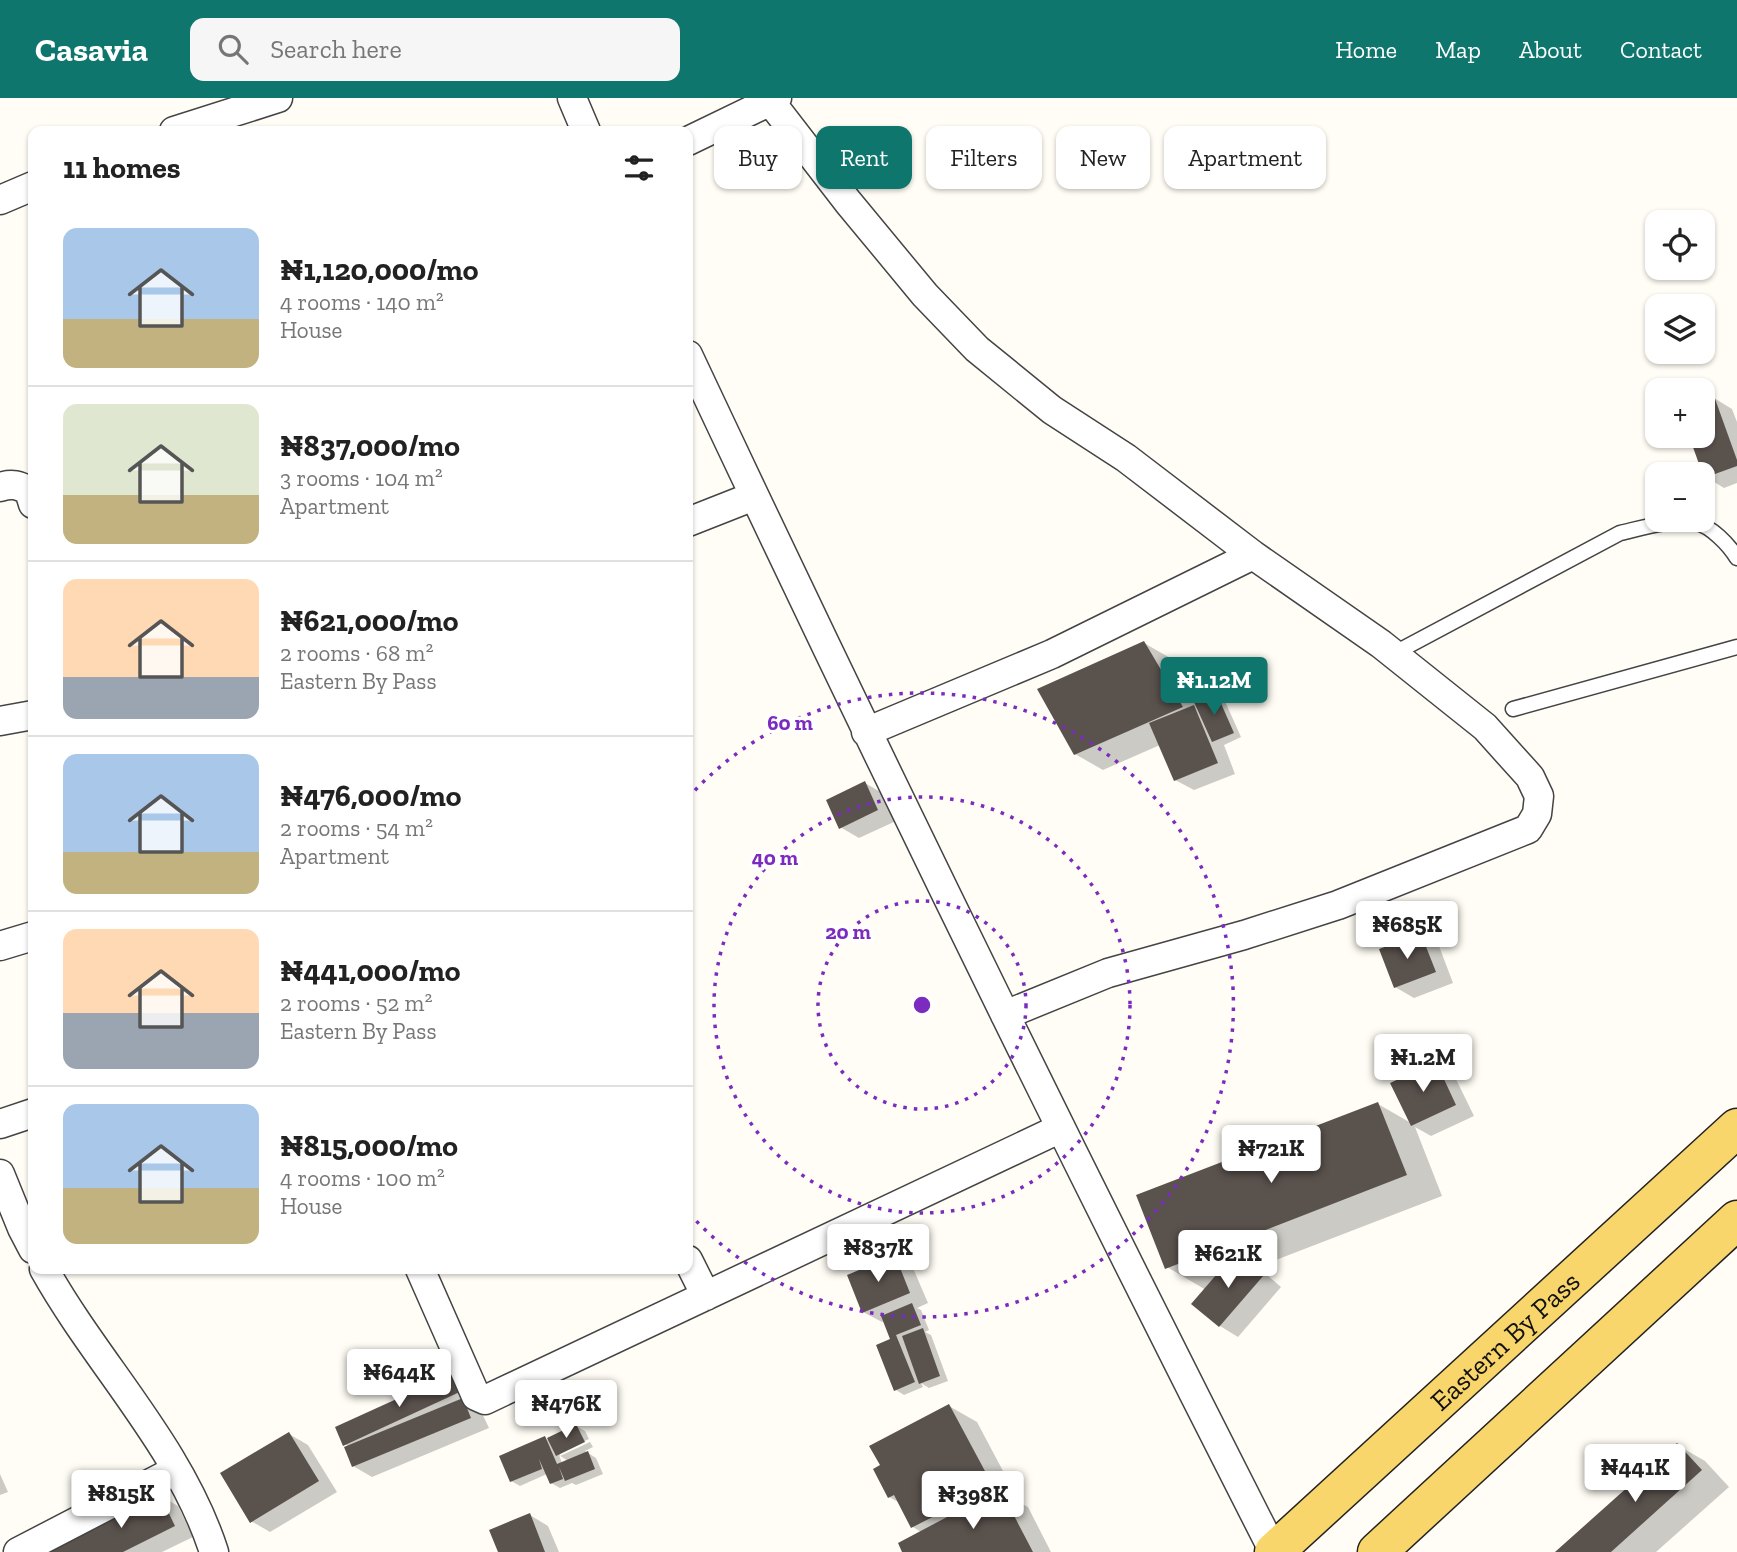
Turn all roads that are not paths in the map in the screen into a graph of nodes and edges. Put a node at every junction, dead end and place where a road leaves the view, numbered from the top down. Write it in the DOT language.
graph roads {
  1 [pos="278,98"];
  2 [pos="572,98"];
  3 [pos="774,99"];
  4 [pos="190,126"];
  5 [pos="584,126"];
  6 [pos="693,139"];
  7 [pos="28,188"];
  8 [pos="0,200"];
  9 [pos="693,366"];
  10 [pos="0,487"];
  11 [pos="28,490"];
  12 [pos="754,496"];
  13 [pos="693,520"];
  14 [pos="1253,555"];
  15 [pos="1737,558"];
  16 [pos="1737,647"];
  17 [pos="1393,654"];
  18 [pos="1513,709"];
  19 [pos="28,716"];
  20 [pos="0,721"];
  21 [pos="866,732"];
  22 [pos="28,938"];
  23 [pos="0,946"];
  24 [pos="1004,1015"];
  25 [pos="28,1115"];
  26 [pos="0,1124"];
  27 [pos="1060,1128"];
  28 [pos="1737,1128"];
  29 [pos="0,1174"];
  30 [pos="1737,1220"];
  31 [pos="18,1238"];
  32 [pos="693,1270"];
  33 [pos="47,1274"];
  34 [pos="422,1274"];
  35 [pos="706,1296"];
  36 [pos="176,1470"];
  37 [pos="18,1552"];
  38 [pos="214,1552"];
  39 [pos="1274,1552"];
  40 [pos="1377,1552"];
  1 -- 4 [label="street"];
  2 -- 5 [label="street"];
  3 -- 6 [label="street"];
  3 -- 14 [label="street"];
  7 -- 8 [label="street"];
  9 -- 12 [label="street"];
  10 -- 11 [label="street"];
  12 -- 13 [label="street"];
  12 -- 21 [label="street"];
  14 -- 17 [label="street"];
  14 -- 21 [label="street"];
  15 -- 17 [label="lane"];
  16 -- 18 [label="lane"];
  17 -- 24 [label="street"];
  19 -- 20 [label="street"];
  21 -- 24 [label="street"];
  22 -- 23 [label="street"];
  24 -- 27 [label="street"];
  25 -- 26 [label="street"];
  27 -- 35 [label="street"];
  27 -- 39 [label="street"];
  28 -- 39 [label="main road, Eastern By Pass"];
  29 -- 31 [label="street"];
  30 -- 40 [label="main road"];
  32 -- 35 [label="street"];
  33 -- 36 [label="street"];
  34 -- 35 [label="street"];
  36 -- 37 [label="street"];
  36 -- 38 [label="street"];
}
